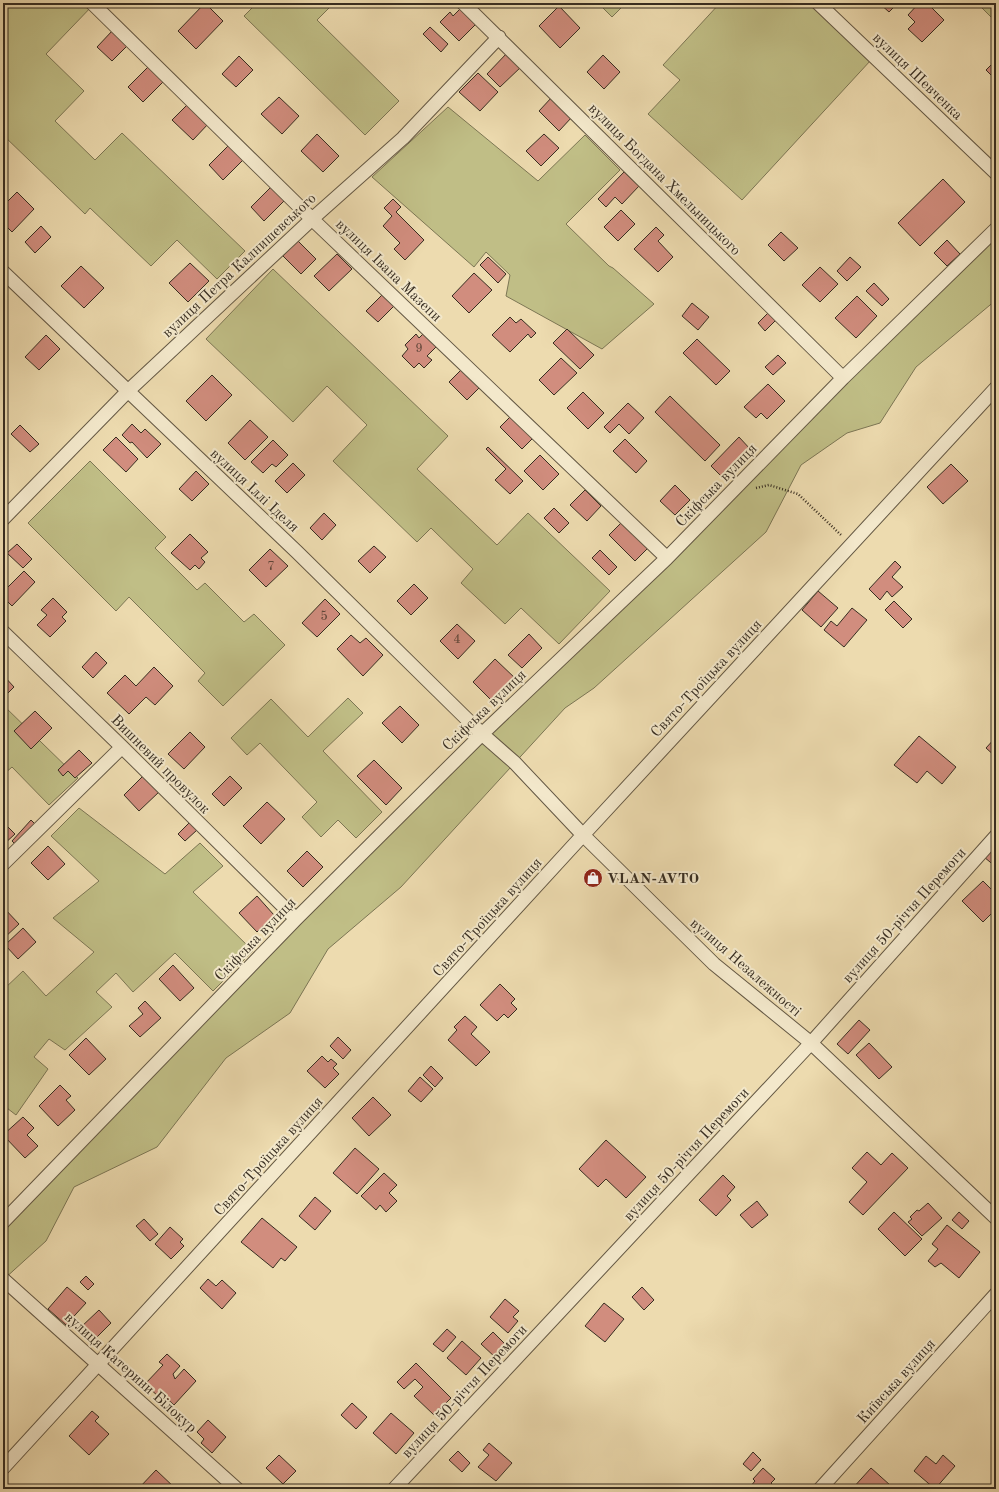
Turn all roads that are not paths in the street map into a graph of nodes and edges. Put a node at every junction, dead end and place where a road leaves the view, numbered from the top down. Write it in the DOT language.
graph roads {
  1 [pos="92,3"];
  2 [pos="463,3"];
  3 [pos="818,3"];
  4 [pos="499,37"];
  5 [pos="996,173"];
  6 [pos="312,219"];
  7 [pos="996,229"];
  8 [pos="3,272"];
  9 [pos="843,378"];
  10 [pos="996,388"];
  11 [pos="128,391"];
  12 [pos="3,518"];
  13 [pos="667,558"];
  14 [pos="3,632"];
  15 [pos="482,734"];
  16 [pos="122,747"];
  17 [pos="583,835"];
  18 [pos="996,836"];
  19 [pos="3,864"];
  20 [pos="296,919"];
  21 [pos="811,1043"];
  22 [pos="996,1218"];
  23 [pos="3,1222"];
  24 [pos="3,1279"];
  25 [pos="996,1294"];
  26 [pos="99,1365"];
  27 [pos="3,1468"];
  28 [pos="237,1489"];
  29 [pos="394,1489"];
  30 [pos="820,1489"];
  1 -- 6 [label="street, вулиця Івана Мазепи"];
  2 -- 4 [label="street, вулиця Богдана Хмельницького"];
  3 -- 5 [label="street, вулиця Шевченка"];
  4 -- 6 [label="street, вулиця Петра Калнишевського"];
  4 -- 9 [label="street, вулиця Богдана Хмельницького"];
  6 -- 11 [label="street, вулиця Петра Калнишевського"];
  6 -- 13 [label="street, вулиця Івана Мазепи"];
  7 -- 9 [label="street, Скіфська вулиця"];
  8 -- 11 [label="street, вулиця Іллі Іделя"];
  9 -- 13 [label="street, Скіфська вулиця"];
  10 -- 17 [label="street, Свято-Троїцька вулиця"];
  11 -- 12 [label="street, вулиця Петра Калнишевського"];
  11 -- 15 [label="street, вулиця Іллі Іделя"];
  13 -- 15 [label="street, Скіфська вулиця"];
  14 -- 16 [label="street, Вишневий провулок"];
  15 -- 17 [label="street, вулиця Незалежності"];
  15 -- 20 [label="street, Скіфська вулиця"];
  16 -- 19 [label="street"];
  16 -- 20 [label="street, Вишневий провулок"];
  17 -- 21 [label="street, вулиця Незалежності"];
  17 -- 26 [label="street, Свято-Троїцька вулиця"];
  18 -- 21 [label="street, вулиця 50-річчя Перемоги"];
  20 -- 23 [label="street, Скіфська вулиця"];
  21 -- 22 [label="street, вулиця Незалежності"];
  21 -- 29 [label="street, вулиця 50-річчя Перемоги"];
  24 -- 26 [label="street, вулиця Катерини Білокур"];
  25 -- 30 [label="street, Київська вулиця"];
  26 -- 27 [label="street, Свято-Троїцька вулиця"];
  26 -- 28 [label="street, вулиця Катерини Білокур"];
}
